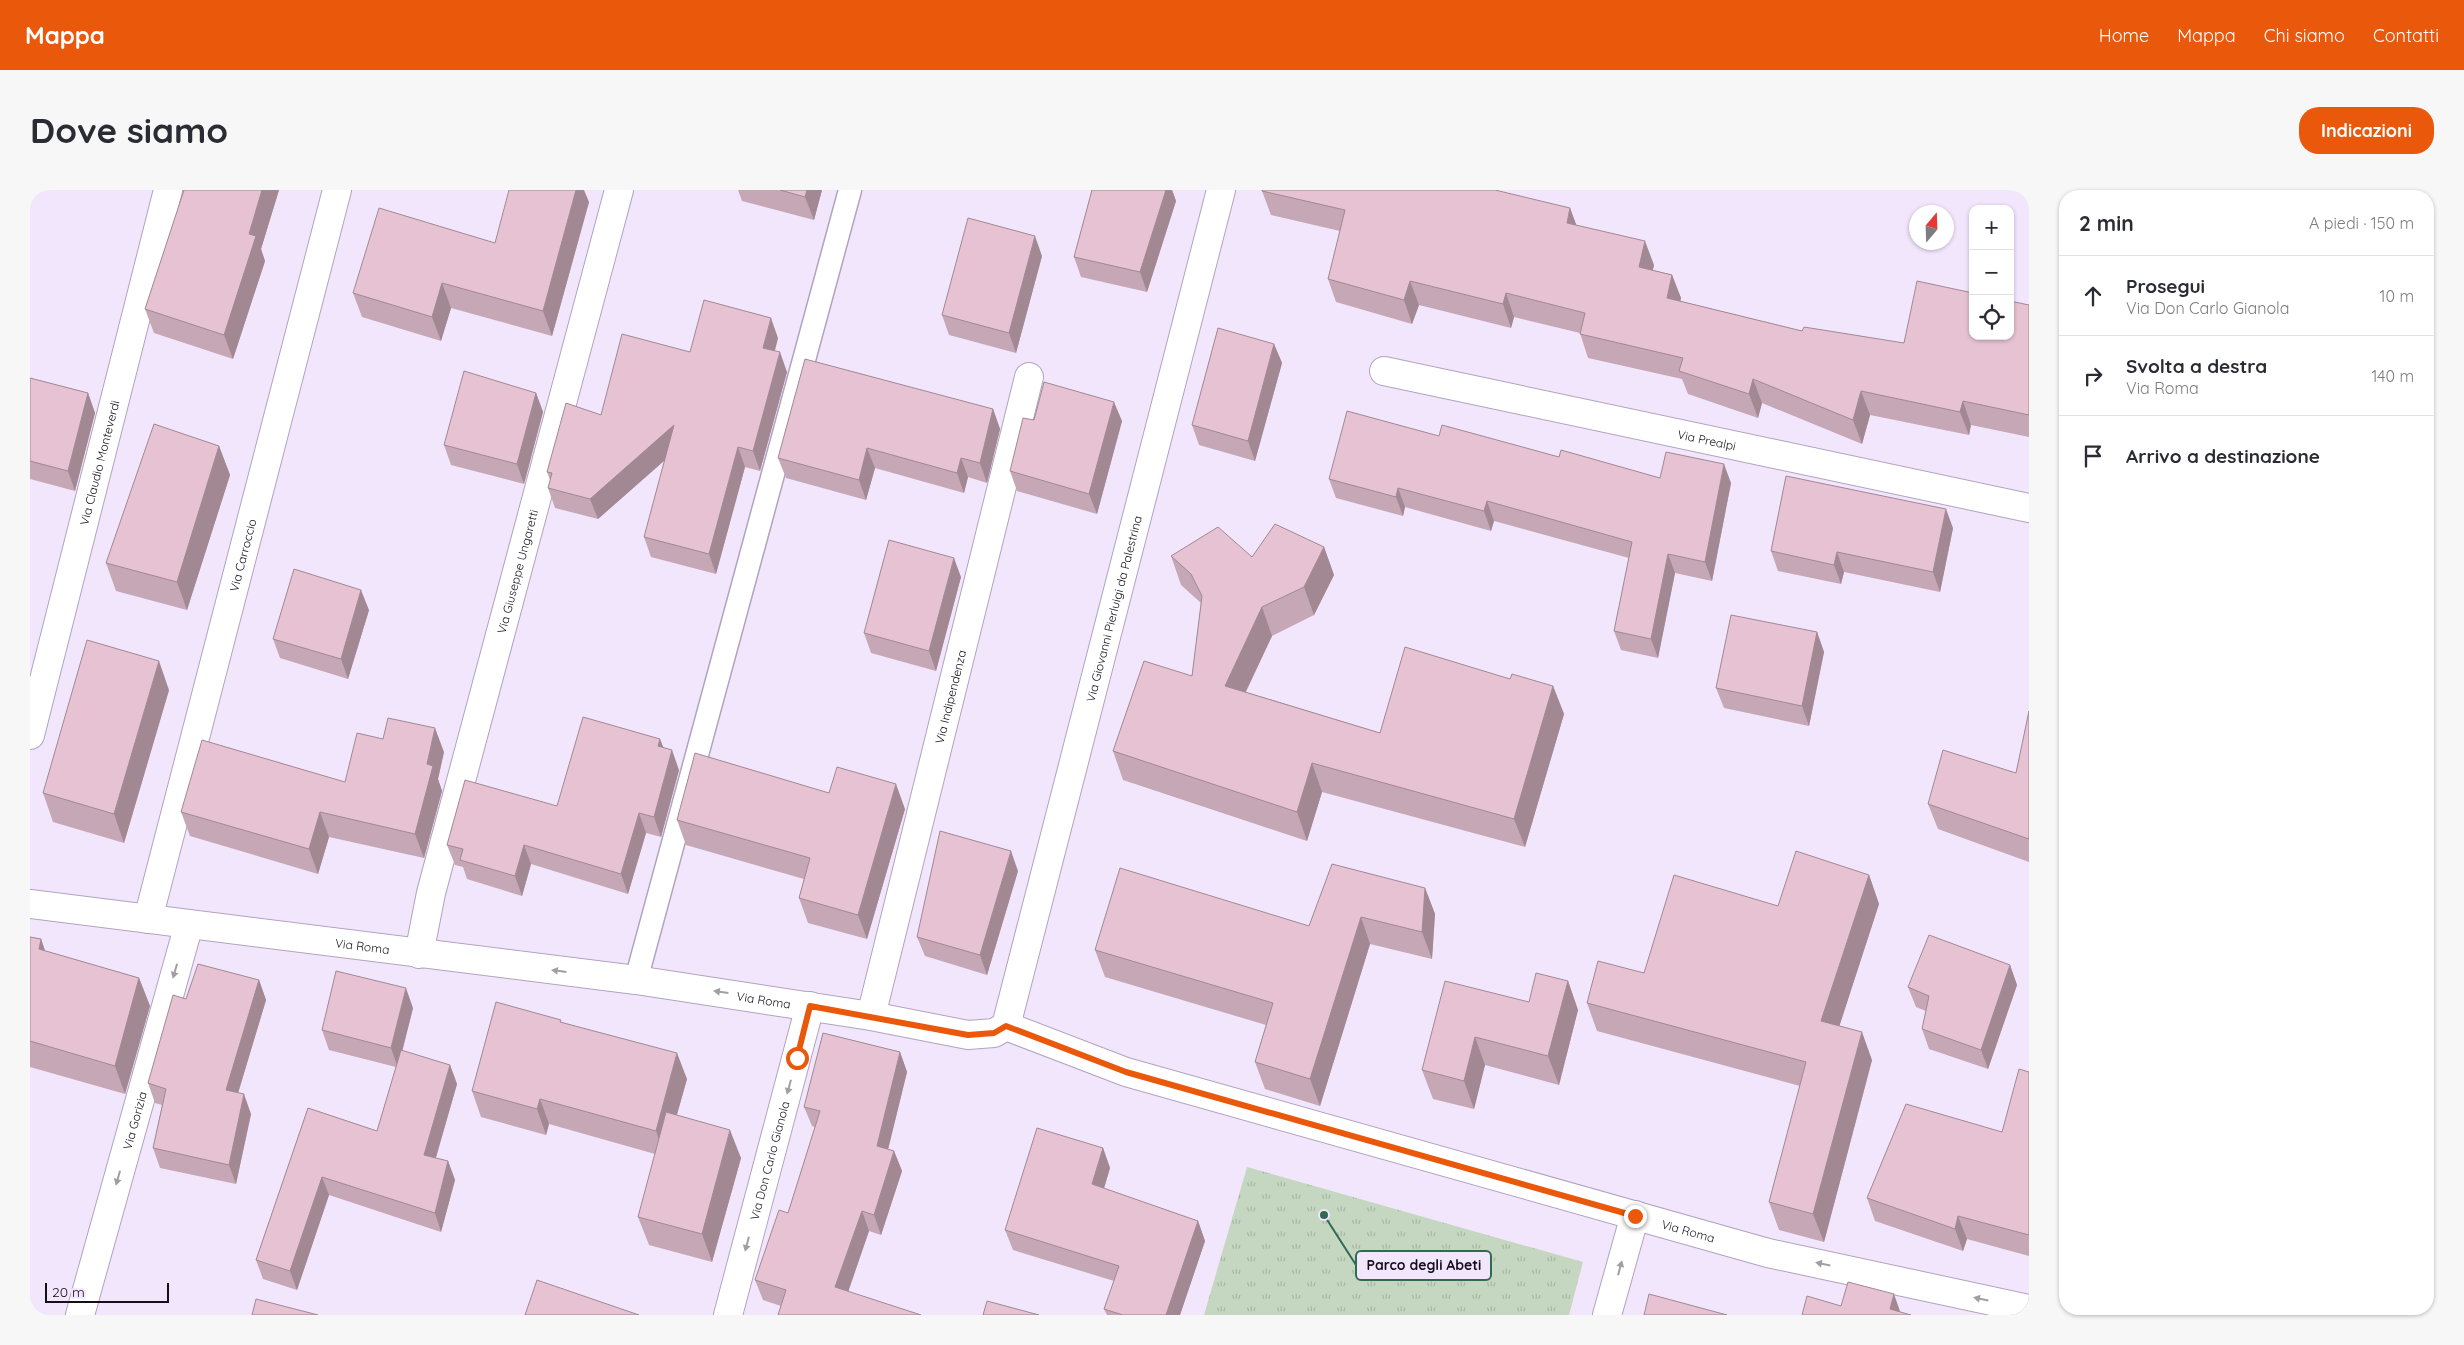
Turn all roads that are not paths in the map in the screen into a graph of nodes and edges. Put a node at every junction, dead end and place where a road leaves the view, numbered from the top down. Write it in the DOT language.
graph roads {
  1 [pos="168,190"];
  2 [pos="337,190"];
  3 [pos="619,190"];
  4 [pos="850,190"];
  5 [pos="1221,190"];
  6 [pos="1384,371"];
  7 [pos="1029,377"];
  8 [pos="2029,508"];
  9 [pos="30,735"];
  10 [pos="30,904"];
  11 [pos="148,919"];
  12 [pos="189,924"];
  13 [pos="419,954"];
  14 [pos="636,980"];
  15 [pos="810,1006"];
  16 [pos="871,1016"];
  17 [pos="1006,1026"];
  18 [pos="1635,1216"];
  19 [pos="2029,1309"];
  20 [pos="80,1315"];
  21 [pos="728,1315"];
  22 [pos="1607,1315"];
  1 -- 9 [label="street, Via Claudio Monteverdi"];
  2 -- 11 [label="street, Via Carroccio"];
  3 -- 13 [label="street, Via Giuseppe Ungaretti"];
  4 -- 14 [label="lane"];
  5 -- 17 [label="street, Via Giovanni Pierluigi da Palestrina"];
  6 -- 8 [label="street, Via Prealpi"];
  7 -- 16 [label="street, Via Indipendenza"];
  10 -- 11 [label="street, Via Roma"];
  11 -- 12 [label="street, Via Roma"];
  12 -- 13 [label="street, Via Roma"];
  12 -- 20 [label="street, Via Gorizia, one-way"];
  14 -- 13 [label="street, Via Roma, one-way"];
  15 -- 14 [label="street, Via Roma, one-way"];
  15 -- 16 [label="street, Via Roma"];
  15 -- 21 [label="street, Via Don Carlo Gianola, one-way"];
  16 -- 17 [label="street, Via Roma"];
  17 -- 18 [label="street, Via Roma"];
  19 -- 18 [label="street, Via Roma, one-way"];
  22 -- 18 [label="street, one-way"];
}
